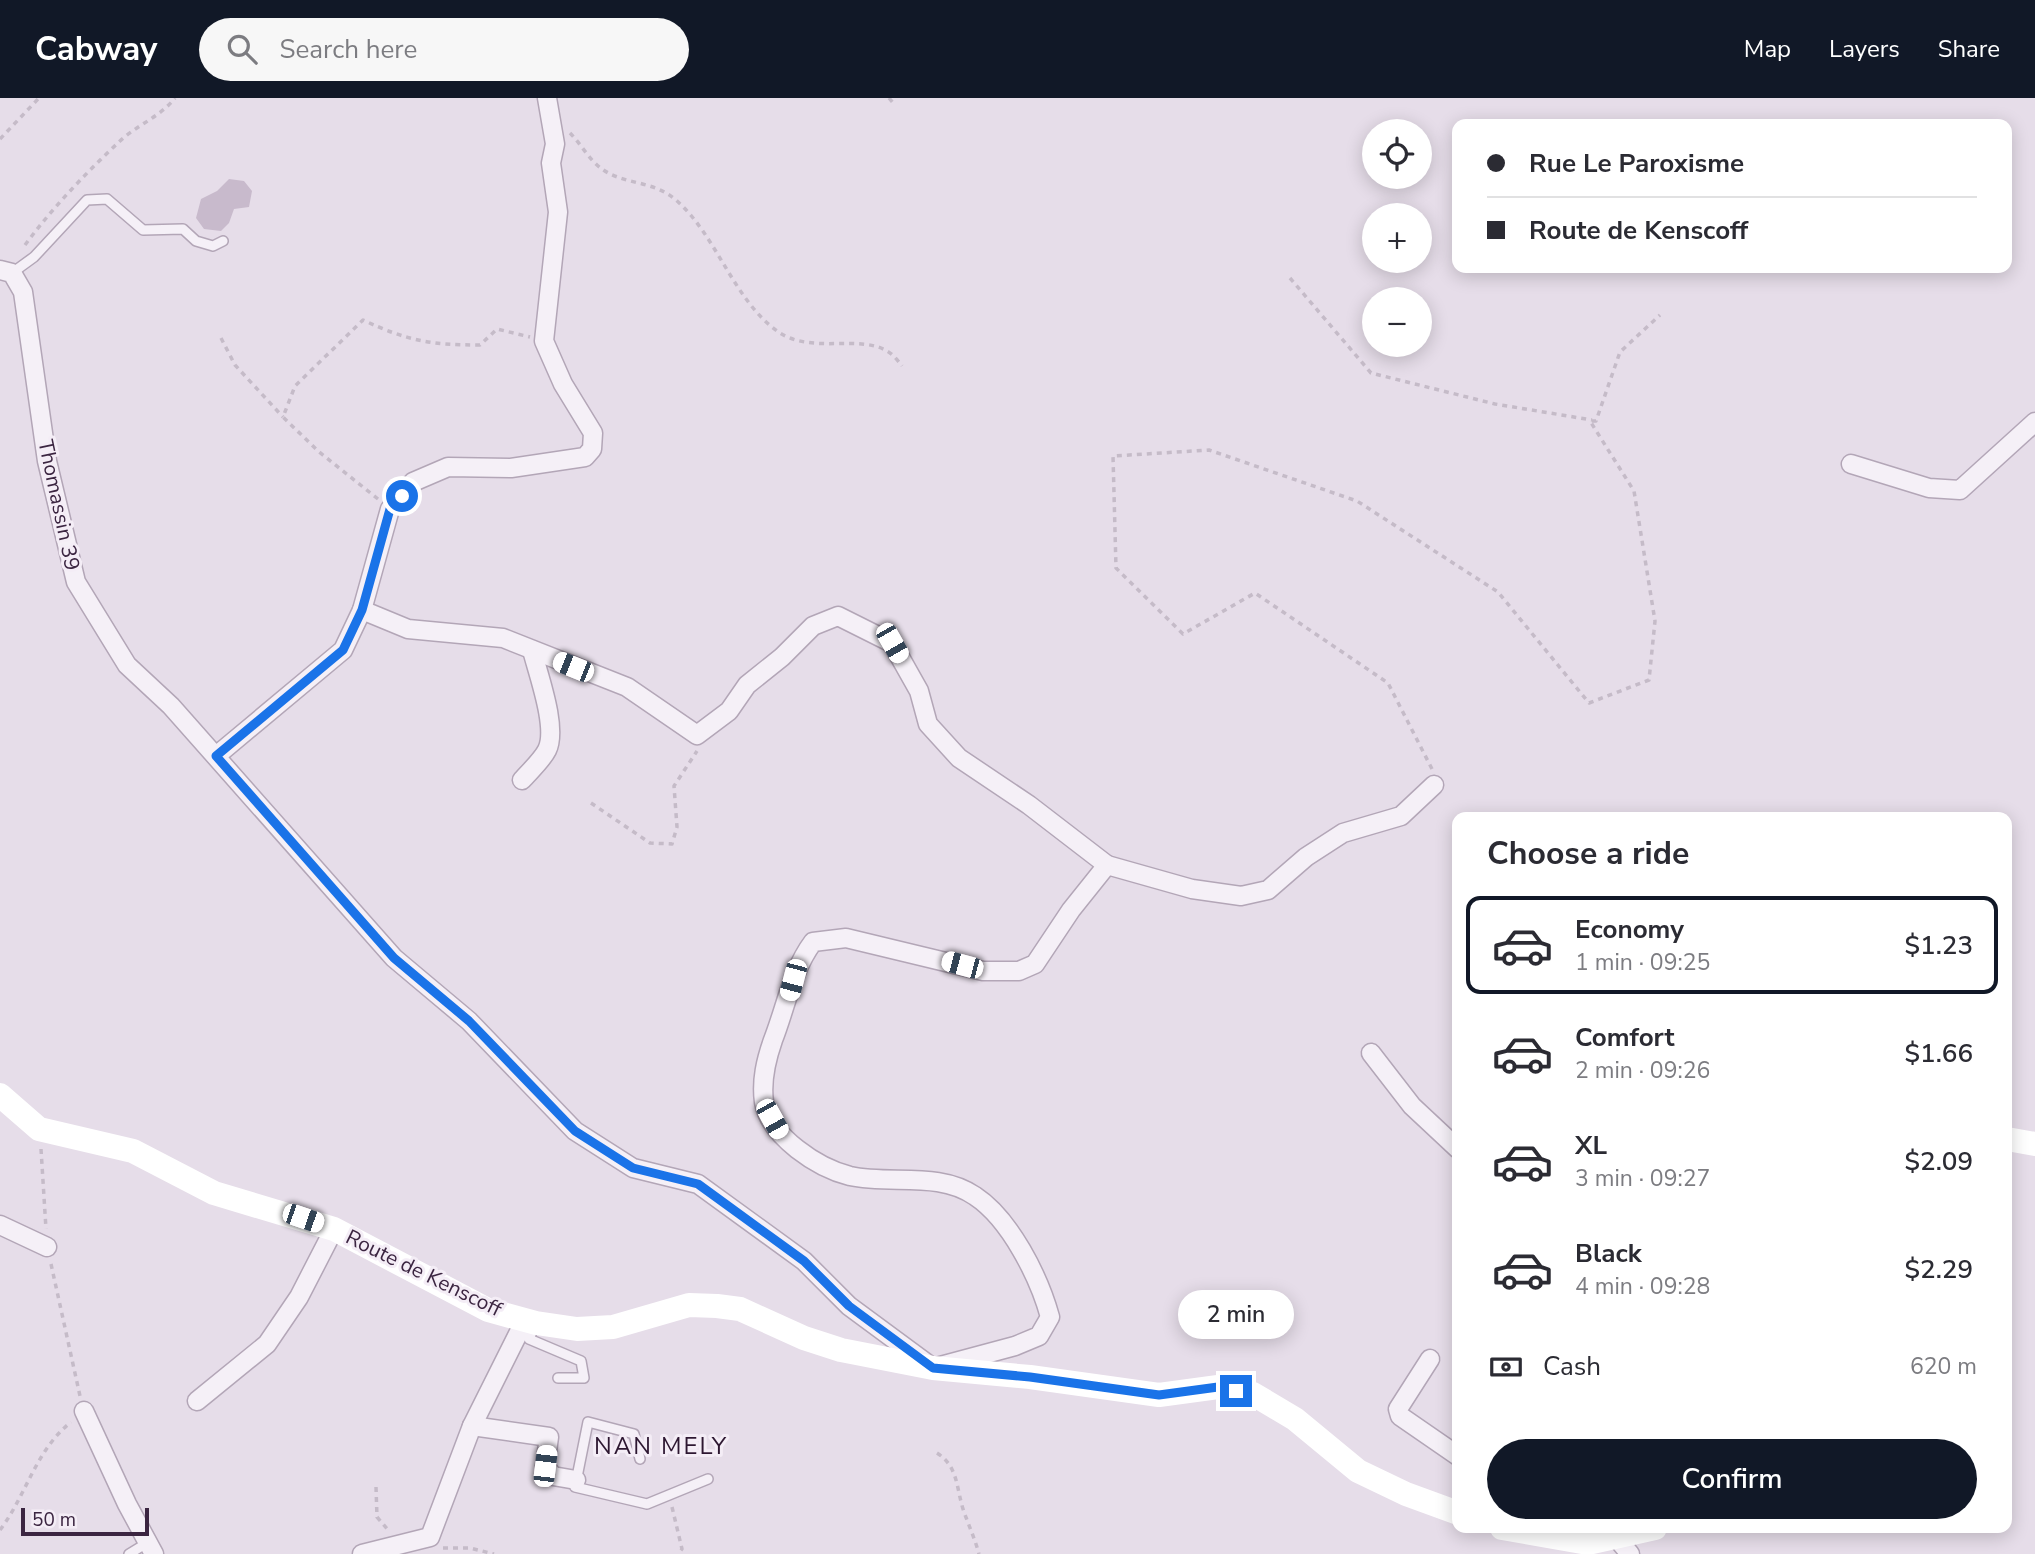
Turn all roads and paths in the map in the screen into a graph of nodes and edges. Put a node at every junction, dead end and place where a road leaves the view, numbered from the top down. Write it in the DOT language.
graph roads {
  1 [pos="39,98"];
  2 [pos="889,98"];
  3 [pos="173,100"];
  4 [pos="894,104"];
  5 [pos="548,105"];
  6 [pos="0,139"];
  7 [pos="223,241"];
  8 [pos="6,271"];
  9 [pos="1290,278"];
  10 [pos="1660,315"];
  11 [pos="221,338"];
  12 [pos="544,341"];
  13 [pos="902,366"];
  14 [pos="283,417"];
  15 [pos="1596,421"];
  16 [pos="2035,422"];
  17 [pos="1851,464"];
  18 [pos="390,509"];
  19 [pos="362,610"];
  20 [pos="532,650"];
  21 [pos="697,735"];
  22 [pos="216,756"];
  23 [pos="522,780"];
  24 [pos="1434,785"];
  25 [pos="591,803"];
  26 [pos="1107,865"];
  27 [pos="1371,1053"];
  28 [pos="0,1095"];
  29 [pos="39,1129"];
  30 [pos="2012,1140"];
  31 [pos="1452,1144"];
  32 [pos="2035,1144"];
  33 [pos="0,1225"];
  34 [pos="334,1228"];
  35 [pos="47,1247"];
  36 [pos="530,1322"];
  37 [pos="1430,1359"];
  38 [pos="933,1368"];
  39 [pos="558,1378"];
  40 [pos="197,1401"];
  41 [pos="84,1411"];
  42 [pos="471,1426"];
  43 [pos="1452,1452"];
  44 [pos="937,1453"];
  45 [pos="640,1459"];
  46 [pos="708,1479"];
  47 [pos="576,1480"];
  48 [pos="376,1487"];
  49 [pos="667,1496"];
  50 [pos="1452,1511"];
  51 [pos="0,1530"];
  52 [pos="1533,1533"];
  53 [pos="1645,1533"];
  54 [pos="430,1537"];
  55 [pos="1622,1545"];
  56 [pos="402,1546"];
  57 [pos="150,1548"];
  58 [pos="683,1552"];
  59 [pos="129,1554"];
  60 [pos="362,1554"];
  61 [pos="494,1554"];
  62 [pos="678,1554"];
  63 [pos="979,1554"];
  1 -- 6 [label="path"];
  2 -- 4 [label="path"];
  3 -- 8 [label="path"];
  5 -- 12 [label="street"];
  5 -- 13 [label="path"];
  7 -- 8 [label="lane"];
  8 -- 22 [label="street, Thomassin 39"];
  9 -- 15 [label="path"];
  10 -- 15 [label="path"];
  11 -- 14 [label="path"];
  12 -- 14 [label="path"];
  12 -- 18 [label="street"];
  14 -- 18 [label="path"];
  15 -- 24 [label="path"];
  16 -- 17 [label="street"];
  18 -- 19 [label="street"];
  19 -- 20 [label="street"];
  19 -- 22 [label="street"];
  20 -- 21 [label="street"];
  20 -- 23 [label="street"];
  21 -- 25 [label="path"];
  21 -- 26 [label="street"];
  22 -- 38 [label="street, Thomassin 39"];
  24 -- 26 [label="street"];
  26 -- 38 [label="street"];
  27 -- 31 [label="street"];
  28 -- 29 [label="main road, Route de Kenscoff"];
  29 -- 34 [label="main road, Route de Kenscoff"];
  29 -- 35 [label="path"];
  30 -- 32 [label="main road"];
  33 -- 35 [label="street"];
  34 -- 36 [label="main road, Route de Kenscoff"];
  34 -- 40 [label="street"];
  35 -- 41 [label="path"];
  36 -- 38 [label="main road, Route de Kenscoff"];
  36 -- 39 [label="lane"];
  36 -- 42 [label="street"];
  37 -- 43 [label="street"];
  38 -- 50 [label="main road, Route de Kenscoff"];
  41 -- 51 [label="path"];
  41 -- 57 [label="street"];
  42 -- 47 [label="street"];
  42 -- 54 [label="street"];
  44 -- 63 [label="path"];
  45 -- 47 [label="lane"];
  46 -- 49 [label="lane"];
  47 -- 49 [label="lane"];
  48 -- 56 [label="path"];
  49 -- 58 [label="path"];
  52 -- 55 [label="main road"];
  53 -- 55 [label="main road"];
  54 -- 56 [label="street"];
  54 -- 61 [label="path"];
  56 -- 60 [label="street"];
  57 -- 59 [label="lane"];
  58 -- 62 [label="path"];
}
